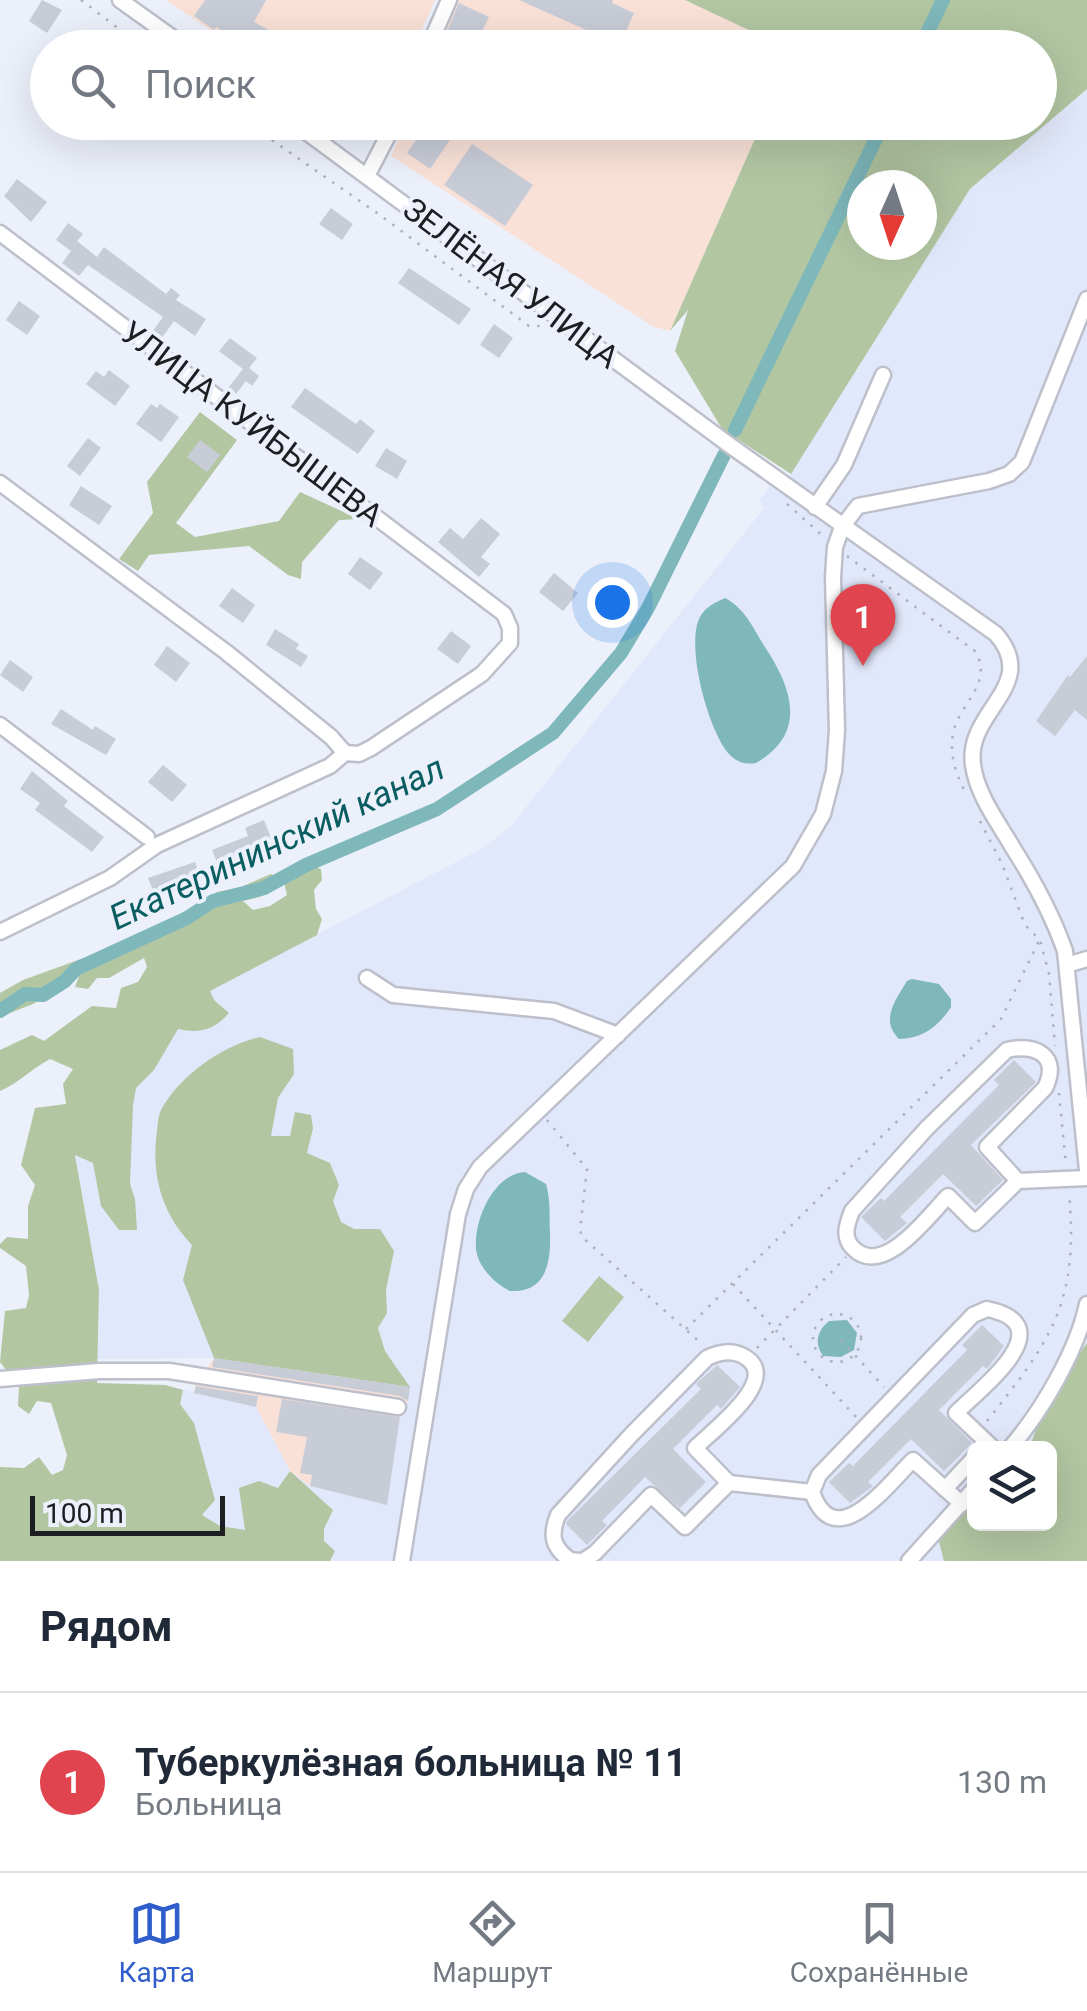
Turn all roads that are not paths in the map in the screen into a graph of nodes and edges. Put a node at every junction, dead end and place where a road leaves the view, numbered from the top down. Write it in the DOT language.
graph roads {
  1 [pos="120,0"];
  2 [pos="449,0"];
  3 [pos="162,30"];
  4 [pos="436,30"];
  5 [pos="318,140"];
  6 [pos="386,140"];
  7 [pos="367,176"];
  8 [pos="0,233"];
  9 [pos="1087,299"];
  10 [pos="883,375"];
  11 [pos="0,482"];
  12 [pos="816,507"];
  13 [pos="842,527"];
  14 [pos="0,724"];
  15 [pos="345,753"];
  16 [pos="147,837"];
  17 [pos="0,932"];
  18 [pos="1087,959"];
  19 [pos="1067,966"];
  20 [pos="367,978"];
  21 [pos="1080,1012"];
  22 [pos="618,1035"];
  23 [pos="1087,1170"];
  24 [pos="1087,1178"];
  25 [pos="1018,1181"];
  26 [pos="1087,1304"];
  27 [pos="0,1379"];
  28 [pos="398,1407"];
  29 [pos="983,1441"];
  30 [pos="1016,1441"];
  31 [pos="967,1465"];
  32 [pos="728,1483"];
  33 [pos="945,1489"];
  34 [pos="812,1492"];
  35 [pos="967,1498"];
  36 [pos="962,1504"];
  37 [pos="402,1561"];
  38 [pos="581,1561"];
  39 [pos="909,1561"];
  1 -- 3 [label="street"];
  2 -- 4 [label="street"];
  5 -- 7 [label="street, ЗЕЛЁНАЯ УЛИЦА"];
  6 -- 7 [label="street"];
  7 -- 12 [label="street, ЗЕЛЁНАЯ УЛИЦА"];
  8 -- 15 [label="street, УЛИЦА КУЙБЫШЕВА"];
  9 -- 13 [label="street"];
  10 -- 12 [label="street"];
  11 -- 15 [label="street"];
  12 -- 13 [label="street, ЗЕЛЁНАЯ УЛИЦА"];
  13 -- 19 [label="street, ЗЕЛЁНАЯ УЛИЦА"];
  13 -- 22 [label="street"];
  14 -- 16 [label="street"];
  15 -- 17 [label="street"];
  18 -- 19 [label="street"];
  19 -- 21 [label="street, ЗЕЛЁНАЯ УЛИЦА"];
  20 -- 22 [label="street"];
  21 -- 23 [label="street, ЗЕЛЁНАЯ УЛИЦА"];
  22 -- 37 [label="street"];
  24 -- 25 [label="street"];
  25 -- 25 [label="street"];
  26 -- 30 [label="street"];
  27 -- 28 [label="street"];
  29 -- 34 [label="street"];
  31 -- 33 [label="street"];
  32 -- 34 [label="street"];
  32 -- 38 [label="street"];
  32 -- 38 [label="street"];
  33 -- 34 [label="street"];
  33 -- 36 [label="street"];
  35 -- 36 [label="street"];
  36 -- 39 [label="street"];
}
